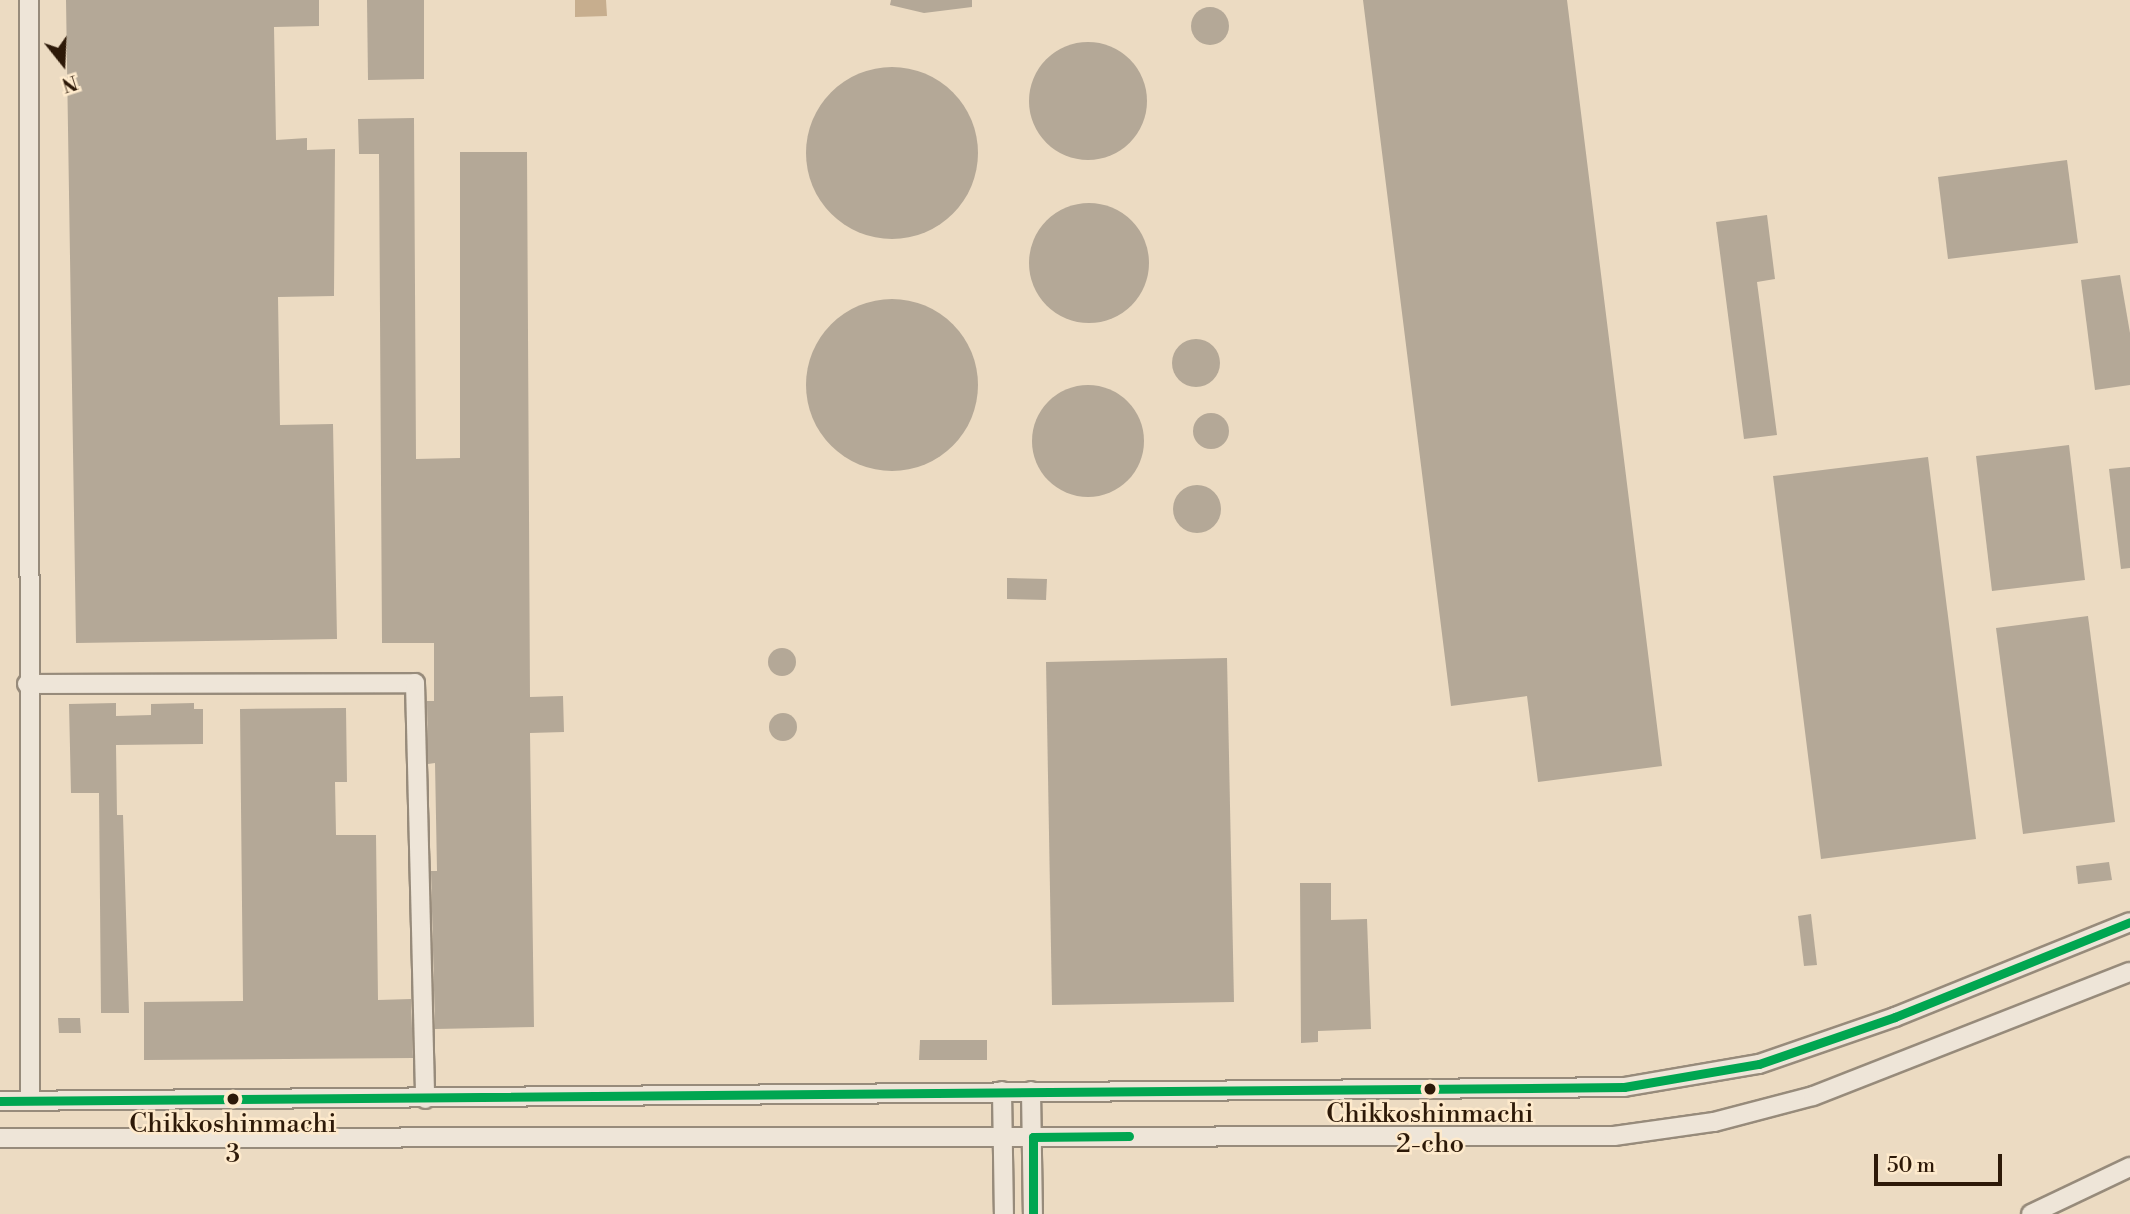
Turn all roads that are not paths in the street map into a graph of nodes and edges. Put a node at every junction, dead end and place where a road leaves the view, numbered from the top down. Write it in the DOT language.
graph roads {
  1 [pos="29,0"];
  2 [pos="27,684"];
  3 [pos="2130,922"];
  4 [pos="2130,972"];
  5 [pos="1002,1091"];
  6 [pos="1031,1091"];
  7 [pos="425,1099"];
  8 [pos="0,1101"];
  9 [pos="30,1101"];
  10 [pos="1033,1137"];
  11 [pos="0,1138"];
  12 [pos="1003,1138"];
  13 [pos="2130,1167"];
  14 [pos="1004,1214"];
  15 [pos="1033,1214"];
  16 [pos="2031,1214"];
  1 -- 2 [label="street"];
  2 -- 7 [label="street"];
  2 -- 9 [label="street"];
  3 -- 6 [label="street"];
  4 -- 10 [label="street"];
  5 -- 6 [label="street"];
  5 -- 7 [label="street"];
  5 -- 12 [label="street"];
  6 -- 10 [label="street"];
  7 -- 9 [label="street"];
  8 -- 9 [label="street"];
  10 -- 12 [label="street"];
  10 -- 15 [label="street"];
  11 -- 12 [label="street"];
  12 -- 14 [label="street"];
  13 -- 16 [label="street"];
}
